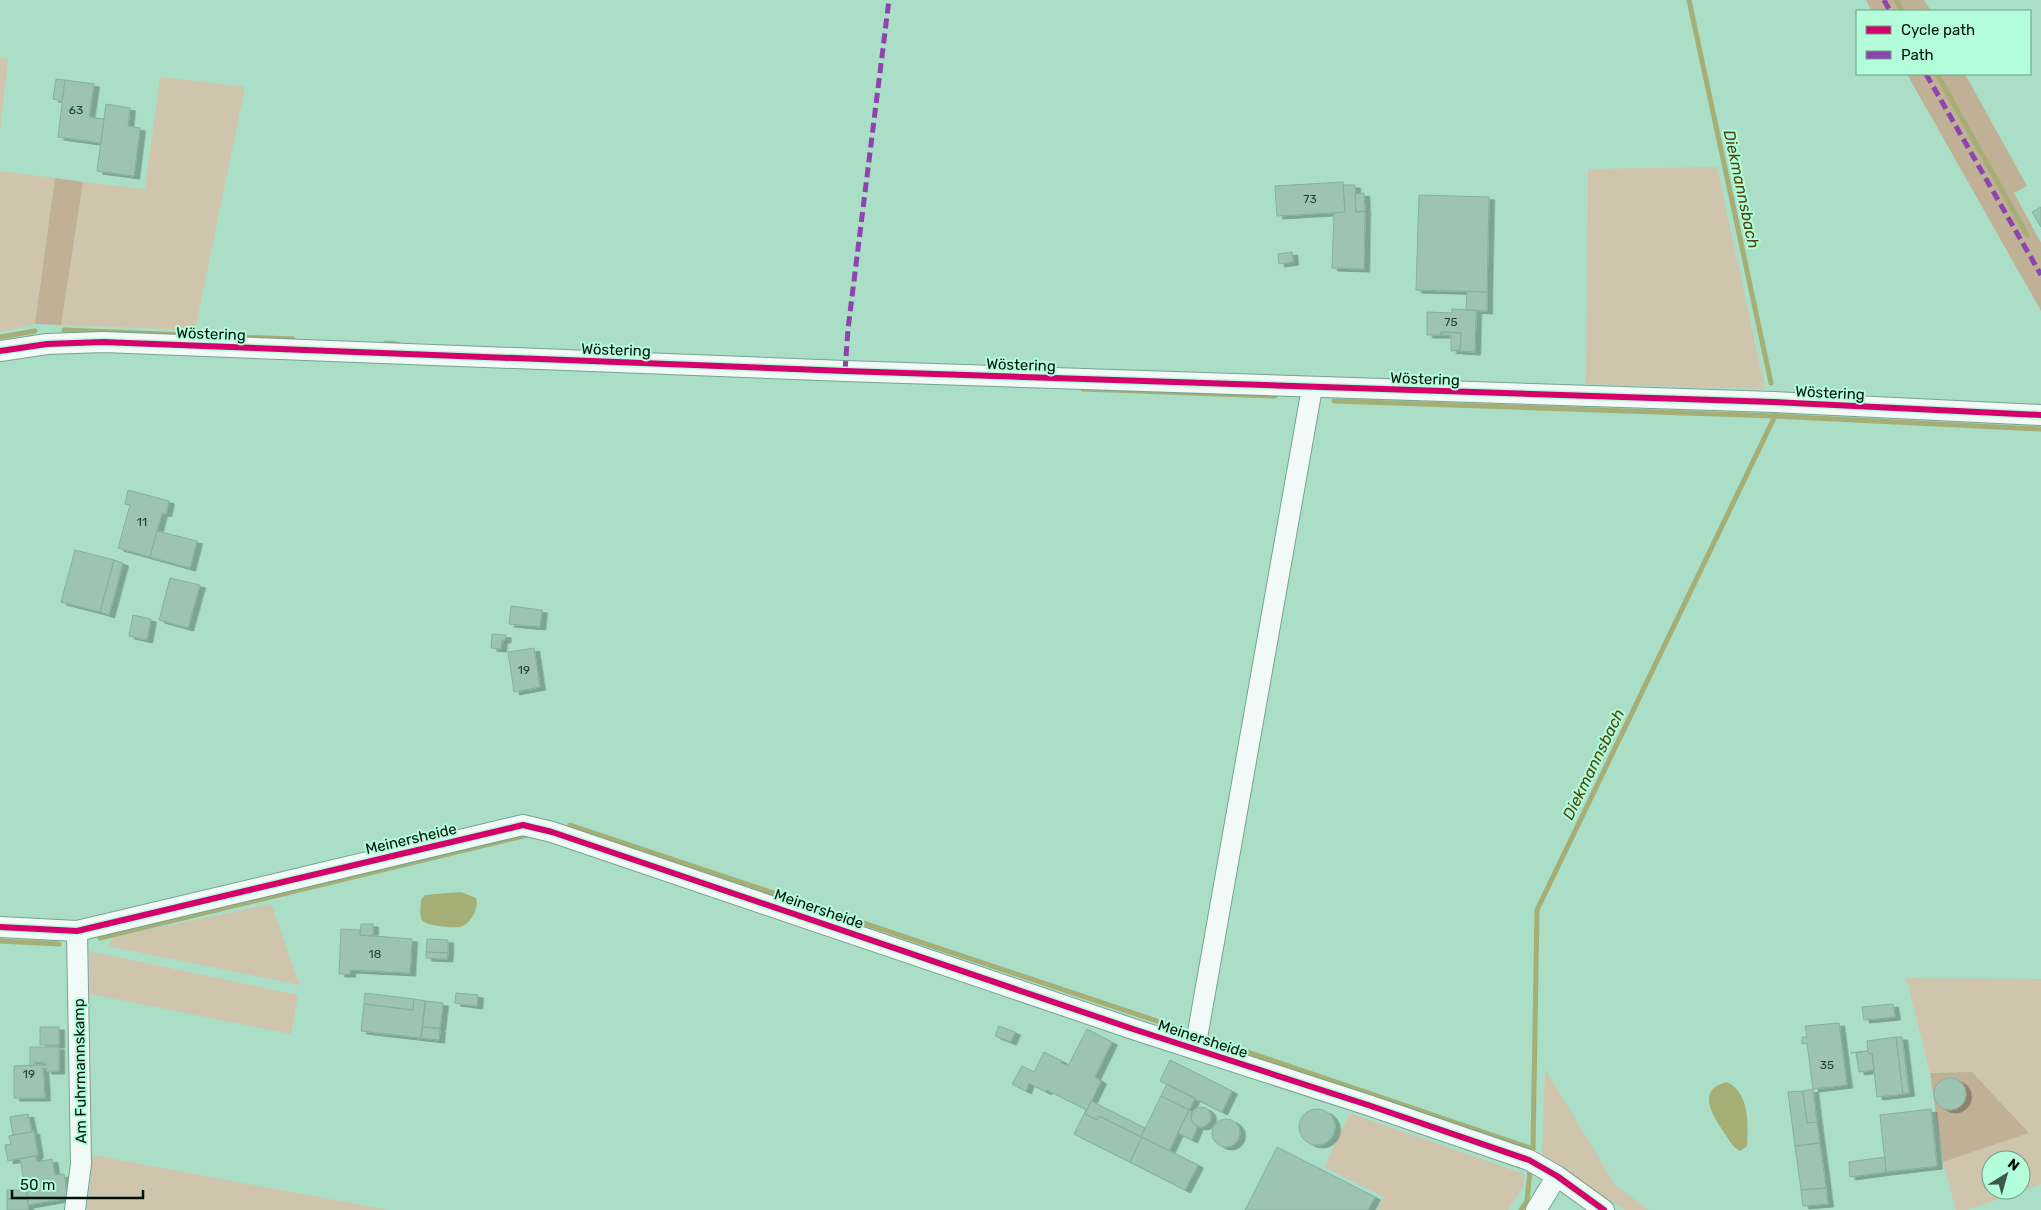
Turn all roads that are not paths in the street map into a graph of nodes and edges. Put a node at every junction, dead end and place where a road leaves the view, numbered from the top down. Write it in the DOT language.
graph roads {
  1 [pos="0,351"];
  2 [pos="1312,388"];
  3 [pos="2041,415"];
  4 [pos="0,927"];
  5 [pos="77,931"];
  6 [pos="1195,1049"];
  7 [pos="1557,1176"];
  8 [pos="75,1210"];
  9 [pos="1536,1210"];
  10 [pos="1604,1210"];
  1 -- 2 [label="street, Wöstering"];
  2 -- 3 [label="street, Wöstering"];
  2 -- 6 [label="street"];
  4 -- 5 [label="street, Meinersheide"];
  5 -- 6 [label="street, Meinersheide"];
  5 -- 8 [label="street, Am Fuhrmannskamp"];
  6 -- 7 [label="street, Meinersheide"];
  7 -- 9 [label="street"];
  7 -- 10 [label="street, Meinersheide"];
}
